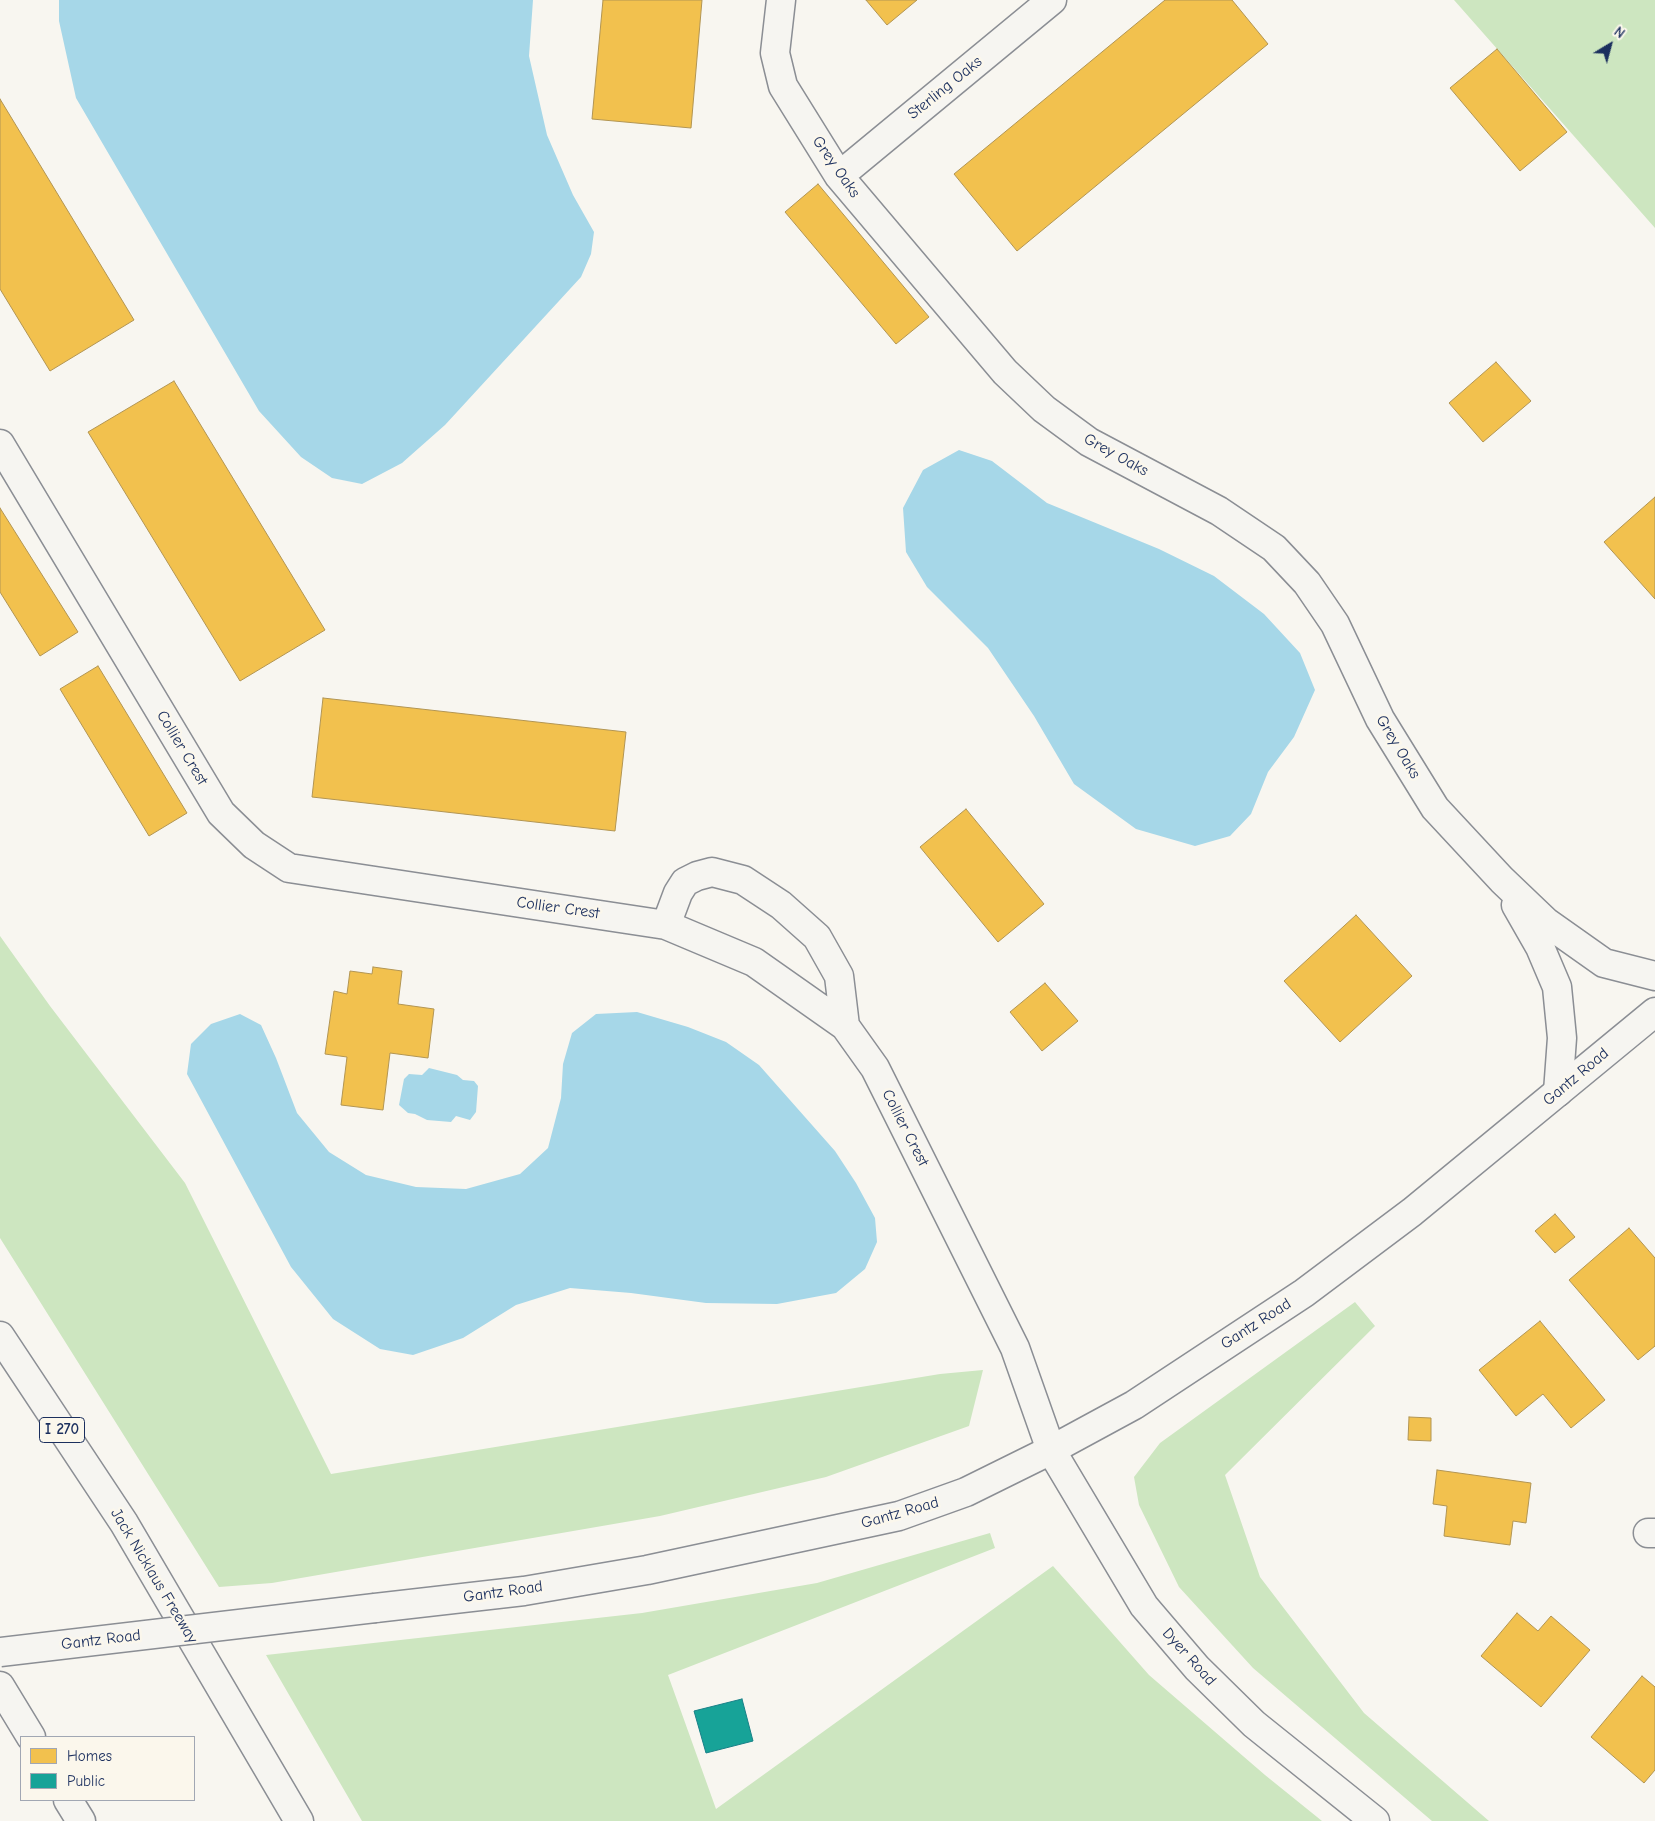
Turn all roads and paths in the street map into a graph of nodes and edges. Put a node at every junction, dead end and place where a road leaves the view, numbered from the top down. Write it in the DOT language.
graph roads {
  1 [pos="781,0"];
  2 [pos="1052,0"];
  3 [pos="839,176"];
  4 [pos="0,444"];
  5 [pos="1502,880"];
  6 [pos="666,925"];
  7 [pos="1655,976"];
  8 [pos="1655,1012"];
  9 [pos="845,1026"];
  10 [pos="1558,1092"];
  11 [pos="0,1336"];
  12 [pos="1051,1450"];
  13 [pos="0,1652"];
  14 [pos="0,1686"];
  15 [pos="29,1736"];
  16 [pos="69,1801"];
  17 [pos="81,1821"];
  18 [pos="300,1821"];
  19 [pos="1375,1821"];
  1 -- 3 [label="main road, Grey Oaks"];
  2 -- 3 [label="main road, Sterling Oaks"];
  3 -- 5 [label="main road, Grey Oaks"];
  4 -- 6 [label="main road, Collier Crest"];
  5 -- 7 [label="main road, Grey Oaks"];
  5 -- 10 [label="main road, Grey Oaks"];
  6 -- 9 [label="main road, Collier Crest"];
  6 -- 9 [label="main road"];
  8 -- 10 [label="main road, Gantz Road"];
  9 -- 12 [label="main road, Collier Crest"];
  10 -- 12 [label="main road, Gantz Road"];
  11 -- 18 [label="main road, Jack Nicklaus Freeway / I 270"];
  12 -- 13 [label="main road, Gantz Road, bridge"];
  12 -- 19 [label="main road, Dyer Road"];
  14 -- 15 [label="main road"];
  16 -- 17 [label="main road"];
}
